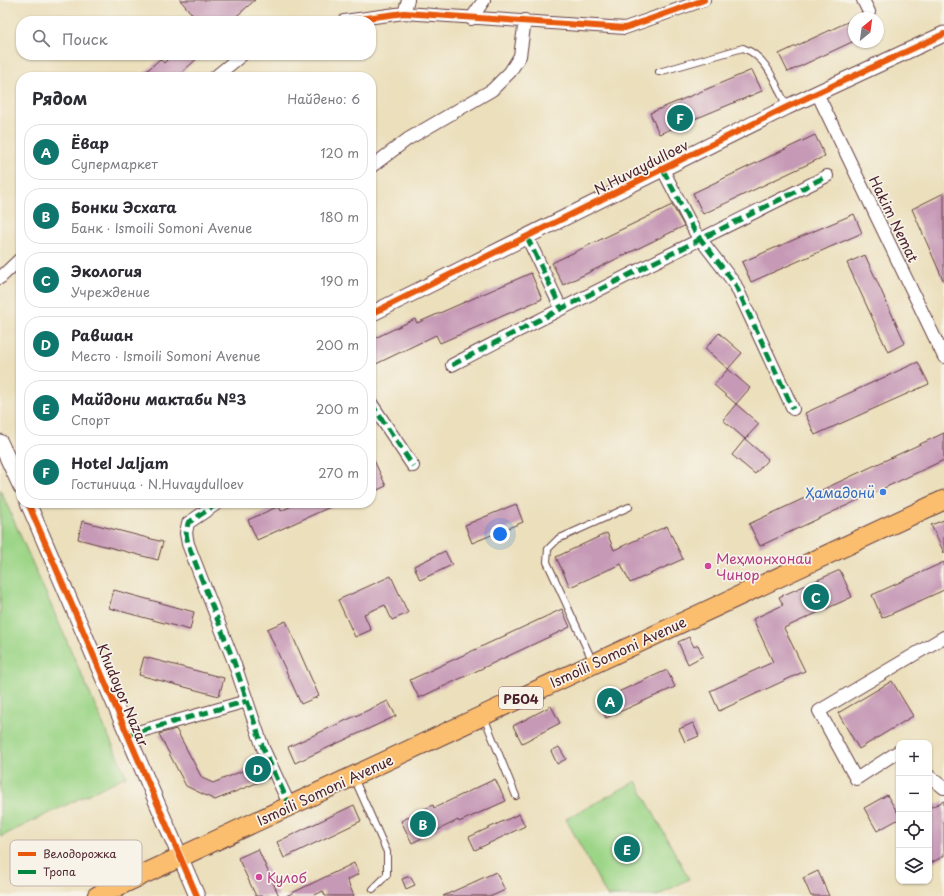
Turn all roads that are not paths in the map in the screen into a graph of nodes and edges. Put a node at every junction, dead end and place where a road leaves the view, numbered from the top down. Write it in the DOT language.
graph roads {
  1 [pos="408,0"];
  2 [pos="484,0"];
  3 [pos="704,0"];
  4 [pos="863,0"];
  5 [pos="869,12"];
  6 [pos="404,13"];
  7 [pos="376,17"];
  8 [pos="471,19"];
  9 [pos="525,20"];
  10 [pos="944,34"];
  11 [pos="236,60"];
  12 [pos="221,72"];
  13 [pos="659,72"];
  14 [pos="817,93"];
  15 [pos="787,107"];
  16 [pos="376,163"];
  17 [pos="663,170"];
  18 [pos="827,176"];
  19 [pos="527,237"];
  20 [pos="701,240"];
  21 [pos="16,263"];
  22 [pos="0,278"];
  23 [pos="560,308"];
  24 [pos="376,312"];
  25 [pos="944,357"];
  26 [pos="452,365"];
  27 [pos="793,409"];
  28 [pos="376,410"];
  29 [pos="0,442"];
  30 [pos="3,458"];
  31 [pos="413,466"];
  32 [pos="16,479"];
  33 [pos="944,500"];
  34 [pos="629,507"];
  35 [pos="30,508"];
  36 [pos="210,508"];
  37 [pos="944,637"];
  38 [pos="594,664"];
  39 [pos="247,701"];
  40 [pos="483,715"];
  41 [pos="127,735"];
  42 [pos="896,754"];
  43 [pos="353,776"];
  44 [pos="932,778"];
  45 [pos="944,788"];
  46 [pos="516,796"];
  47 [pos="290,806"];
  48 [pos="180,857"];
  49 [pos="142,875"];
  50 [pos="118,886"];
  51 [pos="373,889"];
  52 [pos="97,896"];
  53 [pos="197,896"];
  1 -- 6 [label="street"];
  2 -- 8 [label="street"];
  3 -- 9 [label="street"];
  4 -- 5 [label="street"];
  6 -- 7 [label="street"];
  6 -- 8 [label="street"];
  8 -- 9 [label="street"];
  9 -- 16 [label="street"];
  10 -- 14 [label="street, N.Huvaydulloev"];
  11 -- 12 [label="street"];
  13 -- 15 [label="lane"];
  14 -- 15 [label="street, N.Huvaydulloev"];
  14 -- 25 [label="street, Hakim Nemat"];
  15 -- 17 [label="street, N.Huvaydulloev"];
  17 -- 19 [label="street, N.Huvaydulloev"];
  17 -- 20 [label="street"];
  18 -- 20 [label="street"];
  19 -- 23 [label="street"];
  19 -- 24 [label="street, N.Huvaydulloev"];
  20 -- 23 [label="street"];
  20 -- 27 [label="street"];
  21 -- 22 [label="street"];
  23 -- 26 [label="street"];
  28 -- 31 [label="street"];
  29 -- 30 [label="street"];
  30 -- 32 [label="street"];
  33 -- 38 [label="main road, Ismoili Somoni Avenue / РБ04"];
  34 -- 38 [label="lane"];
  35 -- 41 [label="street, Khudoyor Nazar"];
  36 -- 39 [label="street"];
  37 -- 42 [label="street"];
  38 -- 40 [label="main road, Ismoili Somoni Avenue / РБ04"];
  39 -- 41 [label="street"];
  39 -- 47 [label="street"];
  40 -- 43 [label="main road, Ismoili Somoni Avenue / РБ04"];
  40 -- 46 [label="lane"];
  41 -- 48 [label="street, Khudoyor Nazar"];
  43 -- 47 [label="main road, Ismoili Somoni Avenue / РБ04"];
  43 -- 51 [label="lane"];
  44 -- 45 [label="street"];
  47 -- 48 [label="main road, Ismoili Somoni Avenue / РБ04"];
  48 -- 49 [label="main road, Ismoili Somoni Avenue / РБ04"];
  48 -- 53 [label="street, Khudoyor Nazar"];
  50 -- 52 [label="main road, Ismoili Somoni Avenue / РБ04"];
}
